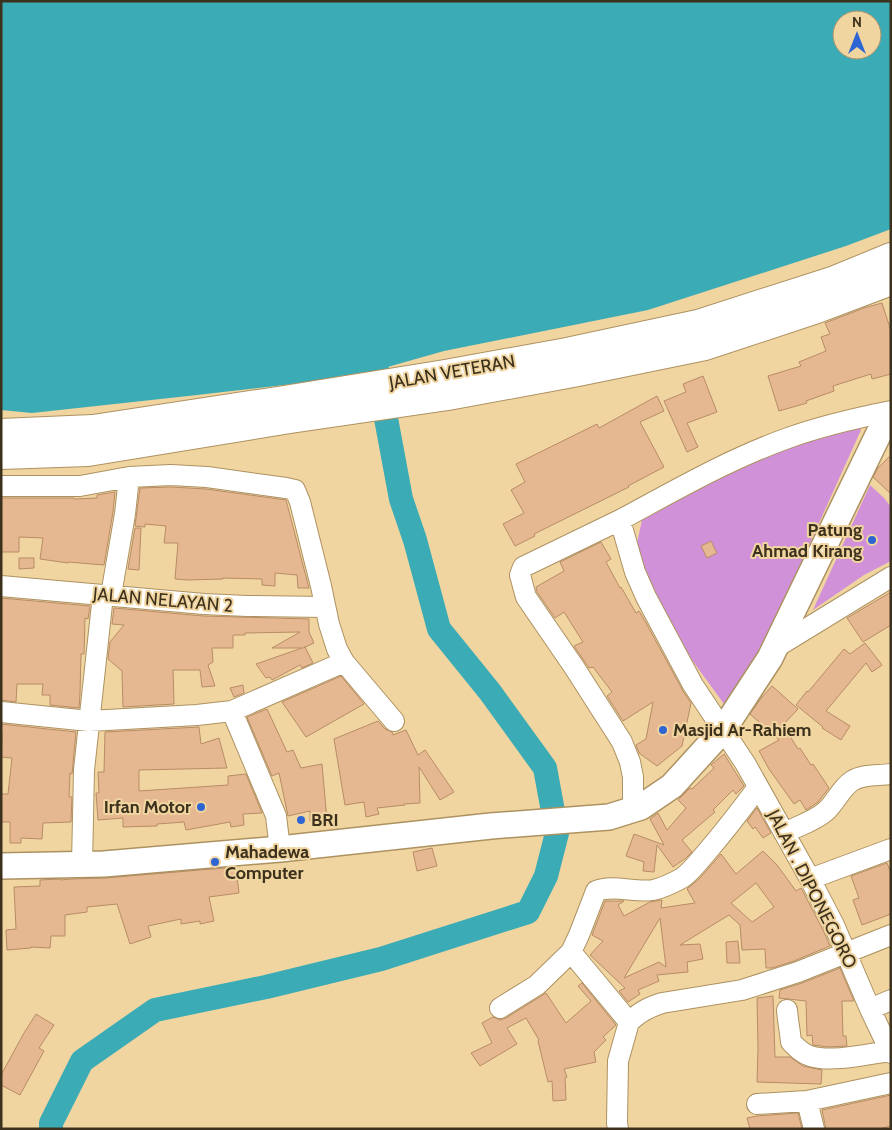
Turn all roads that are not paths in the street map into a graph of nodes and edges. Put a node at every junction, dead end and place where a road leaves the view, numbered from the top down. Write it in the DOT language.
graph roads {
  1 [pos="891,257"];
  2 [pos="891,281"];
  3 [pos="447,385"];
  4 [pos="287,410"];
  5 [pos="891,411"];
  6 [pos="891,418"];
  7 [pos="1,433"];
  8 [pos="1,455"];
  9 [pos="129,477"];
  10 [pos="1,486"];
  11 [pos="620,520"];
  12 [pos="891,577"];
  13 [pos="1,586"];
  14 [pos="107,596"];
  15 [pos="325,607"];
  16 [pos="775,648"];
  17 [pos="344,662"];
  18 [pos="232,711"];
  19 [pos="1,712"];
  20 [pos="89,721"];
  21 [pos="394,722"];
  22 [pos="723,730"];
  23 [pos="891,774"];
  24 [pos="758,787"];
  25 [pos="633,810"];
  26 [pos="784,833"];
  27 [pos="891,848"];
  28 [pos="280,849"];
  29 [pos="82,864"];
  30 [pos="1,866"];
  31 [pos="810,879"];
  32 [pos="891,935"];
  33 [pos="571,952"];
  34 [pos="846,954"];
  35 [pos="891,1000"];
  36 [pos="500,1008"];
  37 [pos="870,1009"];
  38 [pos="787,1010"];
  39 [pos="629,1022"];
  40 [pos="890,1052"];
  41 [pos="891,1083"];
  42 [pos="807,1101"];
  43 [pos="757,1104"];
  44 [pos="618,1129"];
  45 [pos="814,1129"];
  1 -- 3 [label="highway, JALAN VETERAN"];
  2 -- 3 [label="highway, JALAN VETERAN"];
  3 -- 4 [label="highway, JALAN VETERAN"];
  4 -- 7 [label="highway, JALAN VETERAN"];
  4 -- 8 [label="highway, JALAN VETERAN"];
  5 -- 11 [label="street"];
  6 -- 16 [label="main road"];
  9 -- 10 [label="street"];
  9 -- 14 [label="street"];
  9 -- 15 [label="street"];
  11 -- 22 [label="street, JALAN . DIPONEGORO"];
  11 -- 25 [label="street"];
  12 -- 16 [label="street"];
  13 -- 14 [label="street, JALAN NELAYAN 2"];
  14 -- 15 [label="street, JALAN NELAYAN 2"];
  14 -- 20 [label="street"];
  15 -- 17 [label="street"];
  16 -- 22 [label="main road"];
  17 -- 18 [label="street"];
  17 -- 21 [label="street"];
  18 -- 20 [label="street"];
  18 -- 28 [label="street"];
  19 -- 20 [label="street"];
  20 -- 29 [label="street"];
  22 -- 24 [label="street, JALAN . DIPONEGORO"];
  22 -- 25 [label="main road"];
  23 -- 26 [label="street"];
  24 -- 26 [label="street, JALAN . DIPONEGORO"];
  24 -- 33 [label="street"];
  25 -- 28 [label="main road"];
  26 -- 31 [label="street, JALAN . DIPONEGORO"];
  27 -- 31 [label="street"];
  28 -- 29 [label="main road"];
  29 -- 30 [label="main road"];
  31 -- 34 [label="street, JALAN . DIPONEGORO"];
  32 -- 34 [label="street"];
  33 -- 36 [label="street"];
  33 -- 39 [label="street"];
  34 -- 37 [label="street, JALAN . DIPONEGORO"];
  34 -- 39 [label="street"];
  35 -- 37 [label="street"];
  37 -- 40 [label="street, JALAN . DIPONEGORO"];
  38 -- 40 [label="street"];
  39 -- 44 [label="street"];
  41 -- 42 [label="street"];
  42 -- 43 [label="street"];
  42 -- 45 [label="street"];
}
